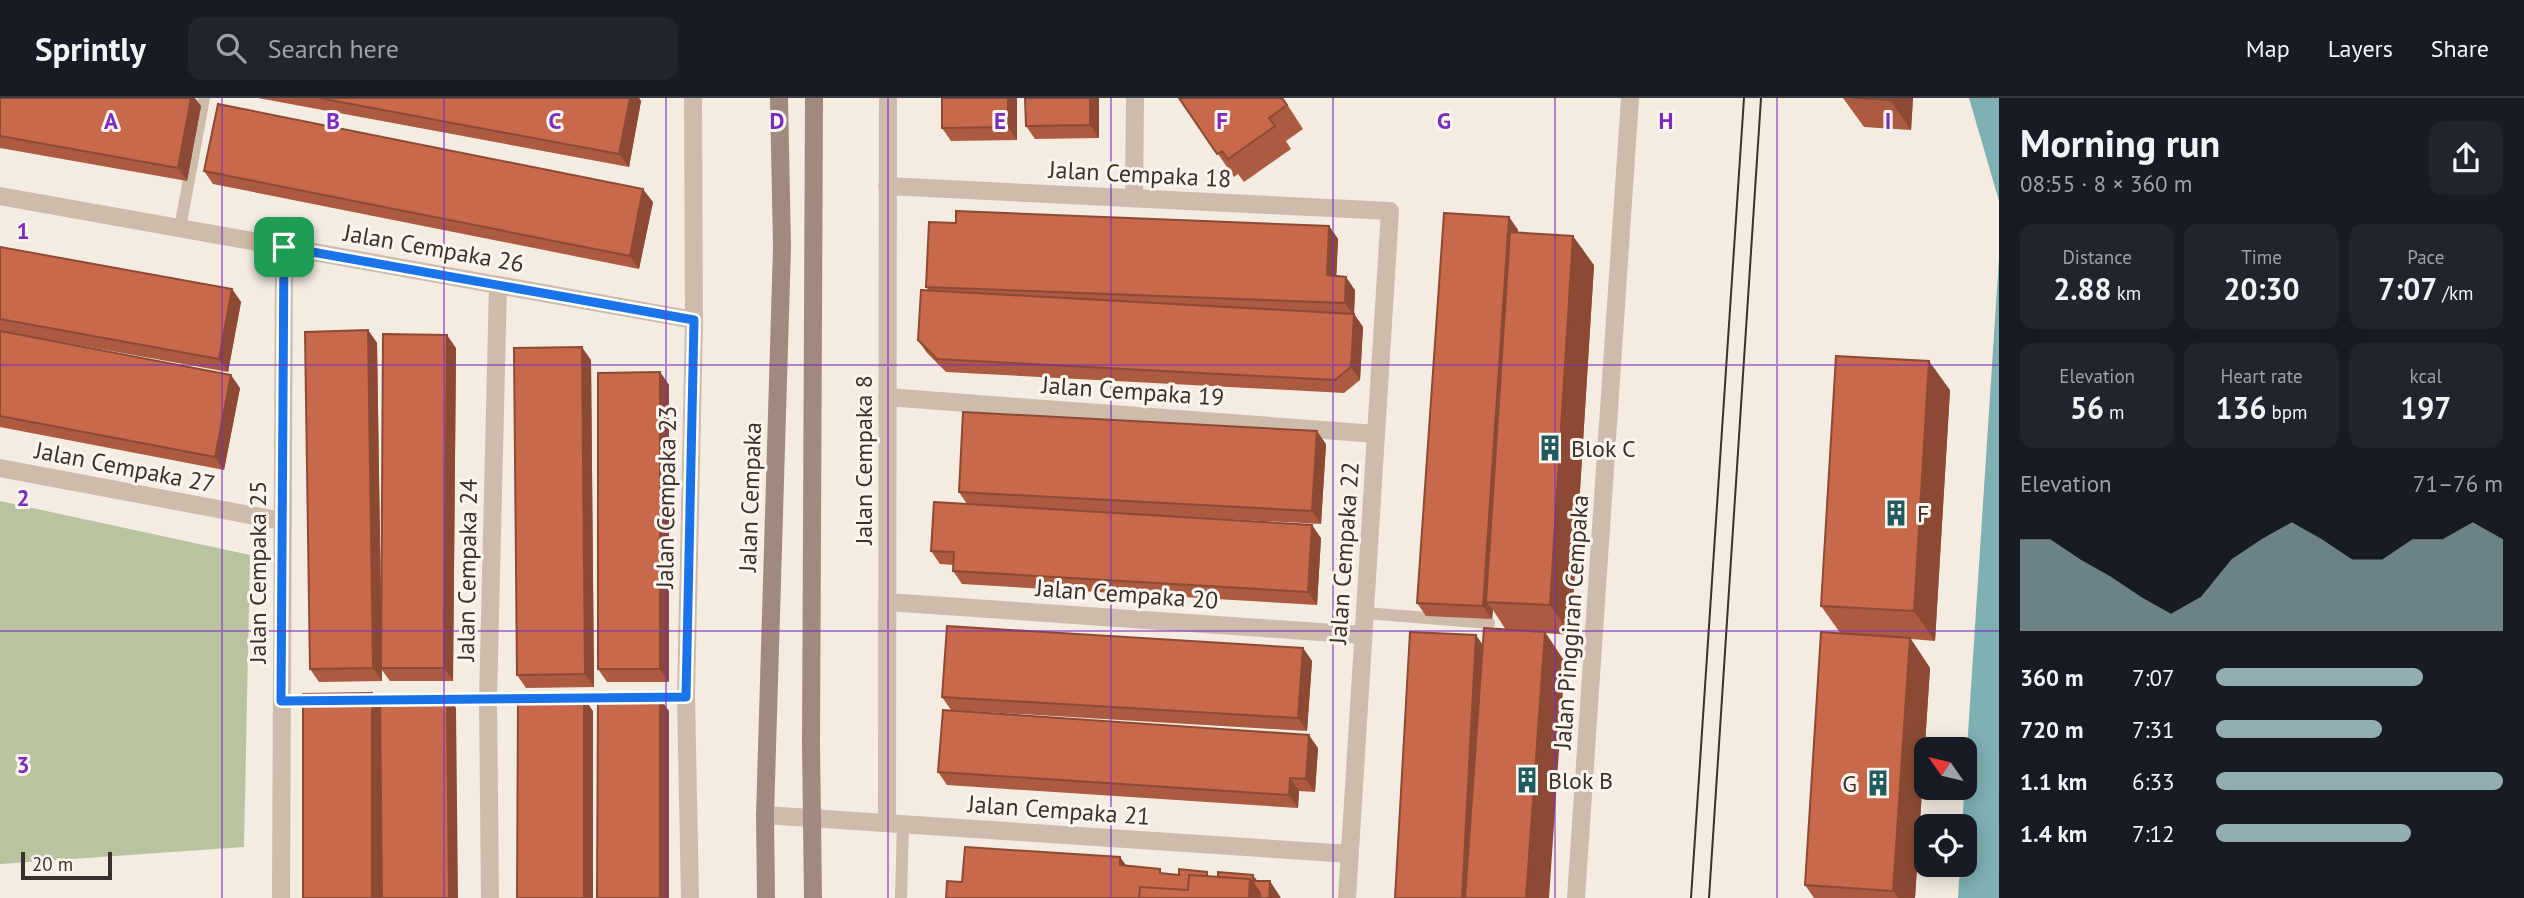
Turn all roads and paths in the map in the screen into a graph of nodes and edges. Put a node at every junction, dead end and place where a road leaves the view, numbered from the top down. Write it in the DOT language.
graph roads {
  1 [pos="204,98"];
  2 [pos="693,98"];
  3 [pos="779,98"];
  4 [pos="814,98"];
  5 [pos="888,98"];
  6 [pos="1135,98"];
  7 [pos="1630,98"];
  8 [pos="887,186"];
  9 [pos="0,196"];
  10 [pos="1135,198"];
  11 [pos="1390,211"];
  12 [pos="180,228"];
  13 [pos="284,247"];
  14 [pos="498,285"];
  15 [pos="694,320"];
  16 [pos="887,397"];
  17 [pos="1376,434"];
  18 [pos="0,468"];
  19 [pos="282,521"];
  20 [pos="887,602"];
  21 [pos="1365,613"];
  22 [pos="1489,623"];
  23 [pos="1363,635"];
  24 [pos="686,697"];
  25 [pos="488,699"];
  26 [pos="419,700"];
  27 [pos="281,701"];
  28 [pos="337,701"];
  29 [pos="765,815"];
  30 [pos="811,818"];
  31 [pos="895,824"];
  32 [pos="1350,853"];
  33 [pos="281,898"];
  34 [pos="490,898"];
  35 [pos="690,898"];
  36 [pos="766,898"];
  37 [pos="813,898"];
  38 [pos="901,898"];
  39 [pos="1347,898"];
  40 [pos="1576,898"];
  1 -- 12 [label="lane"];
  2 -- 15 [label="street, Jalan Cempaka 23"];
  3 -- 29 [label="main road, Jalan Cempaka"];
  4 -- 30 [label="main road"];
  5 -- 8 [label="street, Jalan Cempaka 8"];
  6 -- 10 [label="street"];
  7 -- 40 [label="street, Jalan Pinggiran Cempaka"];
  8 -- 10 [label="street, Jalan Cempaka 18"];
  8 -- 16 [label="street, Jalan Cempaka 8"];
  9 -- 12 [label="street, Jalan Cempaka 26"];
  10 -- 11 [label="street, Jalan Cempaka 18"];
  11 -- 17 [label="street, Jalan Cempaka 22"];
  12 -- 13 [label="street, Jalan Cempaka 26"];
  13 -- 14 [label="street, Jalan Cempaka 26"];
  13 -- 19 [label="street, Jalan Cempaka 25"];
  14 -- 15 [label="street, Jalan Cempaka 26"];
  14 -- 25 [label="street, Jalan Cempaka 24"];
  15 -- 24 [label="street, Jalan Cempaka 23"];
  16 -- 17 [label="street, Jalan Cempaka 19"];
  16 -- 20 [label="street, Jalan Cempaka 8"];
  17 -- 21 [label="street, Jalan Cempaka 22"];
  18 -- 19 [label="street, Jalan Cempaka 27"];
  19 -- 27 [label="street, Jalan Cempaka 25"];
  20 -- 23 [label="street, Jalan Cempaka 20"];
  20 -- 31 [label="street, Jalan Cempaka 8"];
  21 -- 22 [label="lane"];
  21 -- 23 [label="street, Jalan Cempaka 22"];
  23 -- 32 [label="street, Jalan Cempaka 22"];
  24 -- 25 [label="lane"];
  24 -- 35 [label="street, Jalan Cempaka 23"];
  25 -- 26 [label="lane"];
  25 -- 34 [label="street, Jalan Cempaka 24"];
  27 -- 28 [label="lane"];
  27 -- 33 [label="street, Jalan Cempaka 25"];
  29 -- 30 [label="street, Jalan Cempaka 21"];
  29 -- 36 [label="main road, Jalan Cempaka"];
  30 -- 31 [label="street, Jalan Cempaka 21"];
  30 -- 37 [label="main road"];
  31 -- 32 [label="street, Jalan Cempaka 21"];
  31 -- 38 [label="lane"];
  32 -- 39 [label="street, Jalan Cempaka 22"];
}
